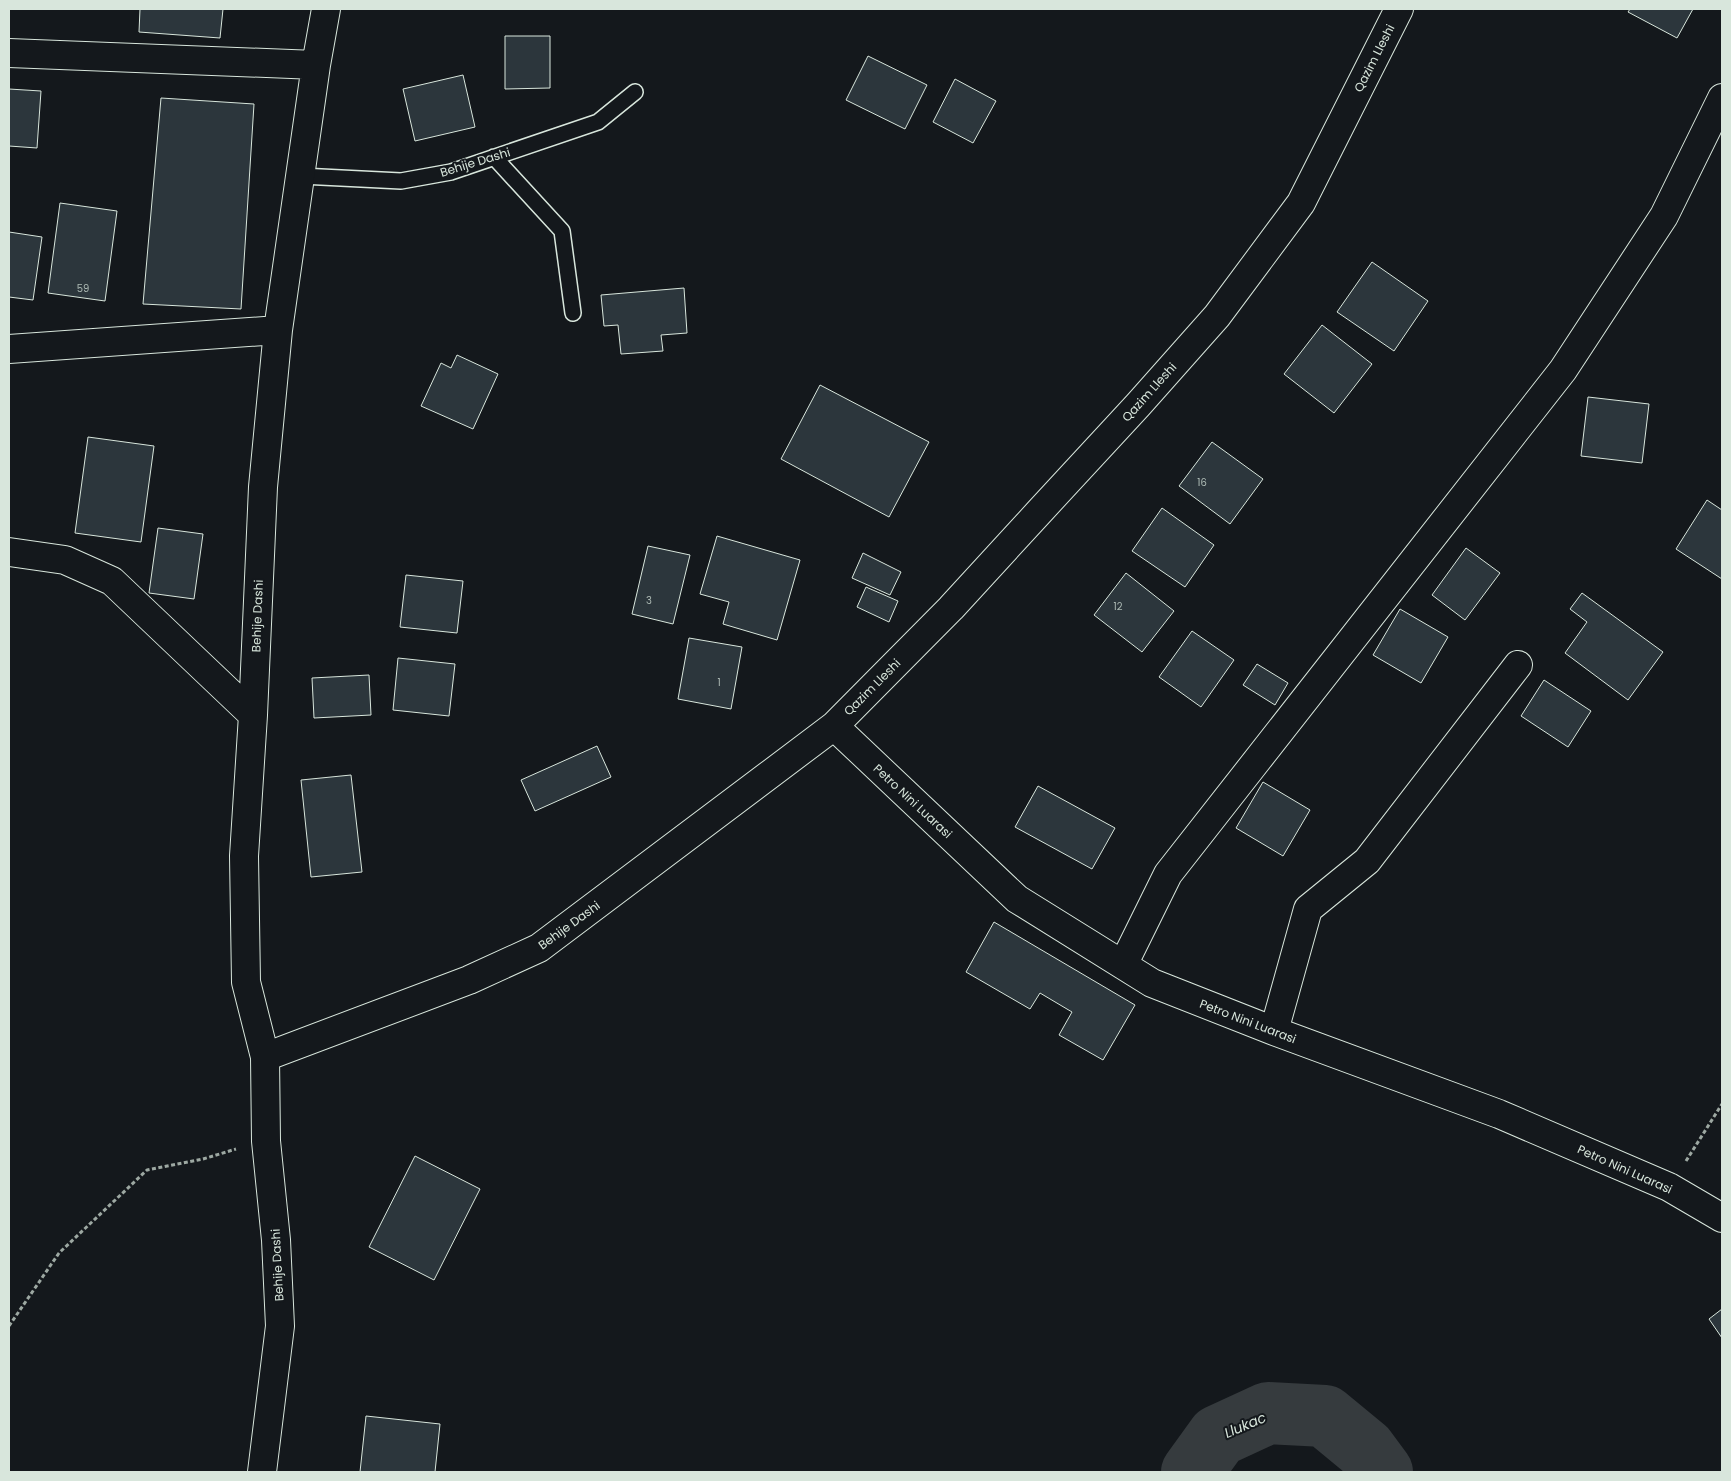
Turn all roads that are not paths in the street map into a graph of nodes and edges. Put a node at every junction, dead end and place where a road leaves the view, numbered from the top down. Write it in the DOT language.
graph roads {
  1 [pos="326,9"];
  2 [pos="1399,9"];
  3 [pos="9,53"];
  4 [pos="316,65"];
  5 [pos="635,92"];
  6 [pos="1722,98"];
  7 [pos="494,157"];
  8 [pos="301,176"];
  9 [pos="573,313"];
  10 [pos="278,330"];
  11 [pos="9,349"];
  12 [pos="9,552"];
  13 [pos="1518,665"];
  14 [pos="253,715"];
  15 [pos="834,726"];
  16 [pos="1123,965"];
  17 [pos="1274,1032"];
  18 [pos="265,1056"];
  19 [pos="1722,1218"];
  20 [pos="262,1472"];
  1 -- 4 [label="street, Behije Dashi"];
  2 -- 15 [label="street, Qazim Lleshi"];
  3 -- 4 [label="street"];
  4 -- 8 [label="street, Behije Dashi"];
  5 -- 7 [label="lane, Behije Dashi"];
  6 -- 16 [label="street"];
  7 -- 8 [label="lane, Behije Dashi"];
  7 -- 9 [label="lane"];
  8 -- 10 [label="street, Behije Dashi"];
  10 -- 11 [label="street"];
  10 -- 14 [label="street, Behije Dashi"];
  12 -- 14 [label="street"];
  13 -- 17 [label="street"];
  14 -- 18 [label="street, Behije Dashi"];
  15 -- 16 [label="street, Petro Nini Luarasi"];
  15 -- 18 [label="street, Behije Dashi"];
  16 -- 17 [label="street, Petro Nini Luarasi"];
  17 -- 19 [label="street, Petro Nini Luarasi"];
  18 -- 20 [label="street, Behije Dashi"];
}
